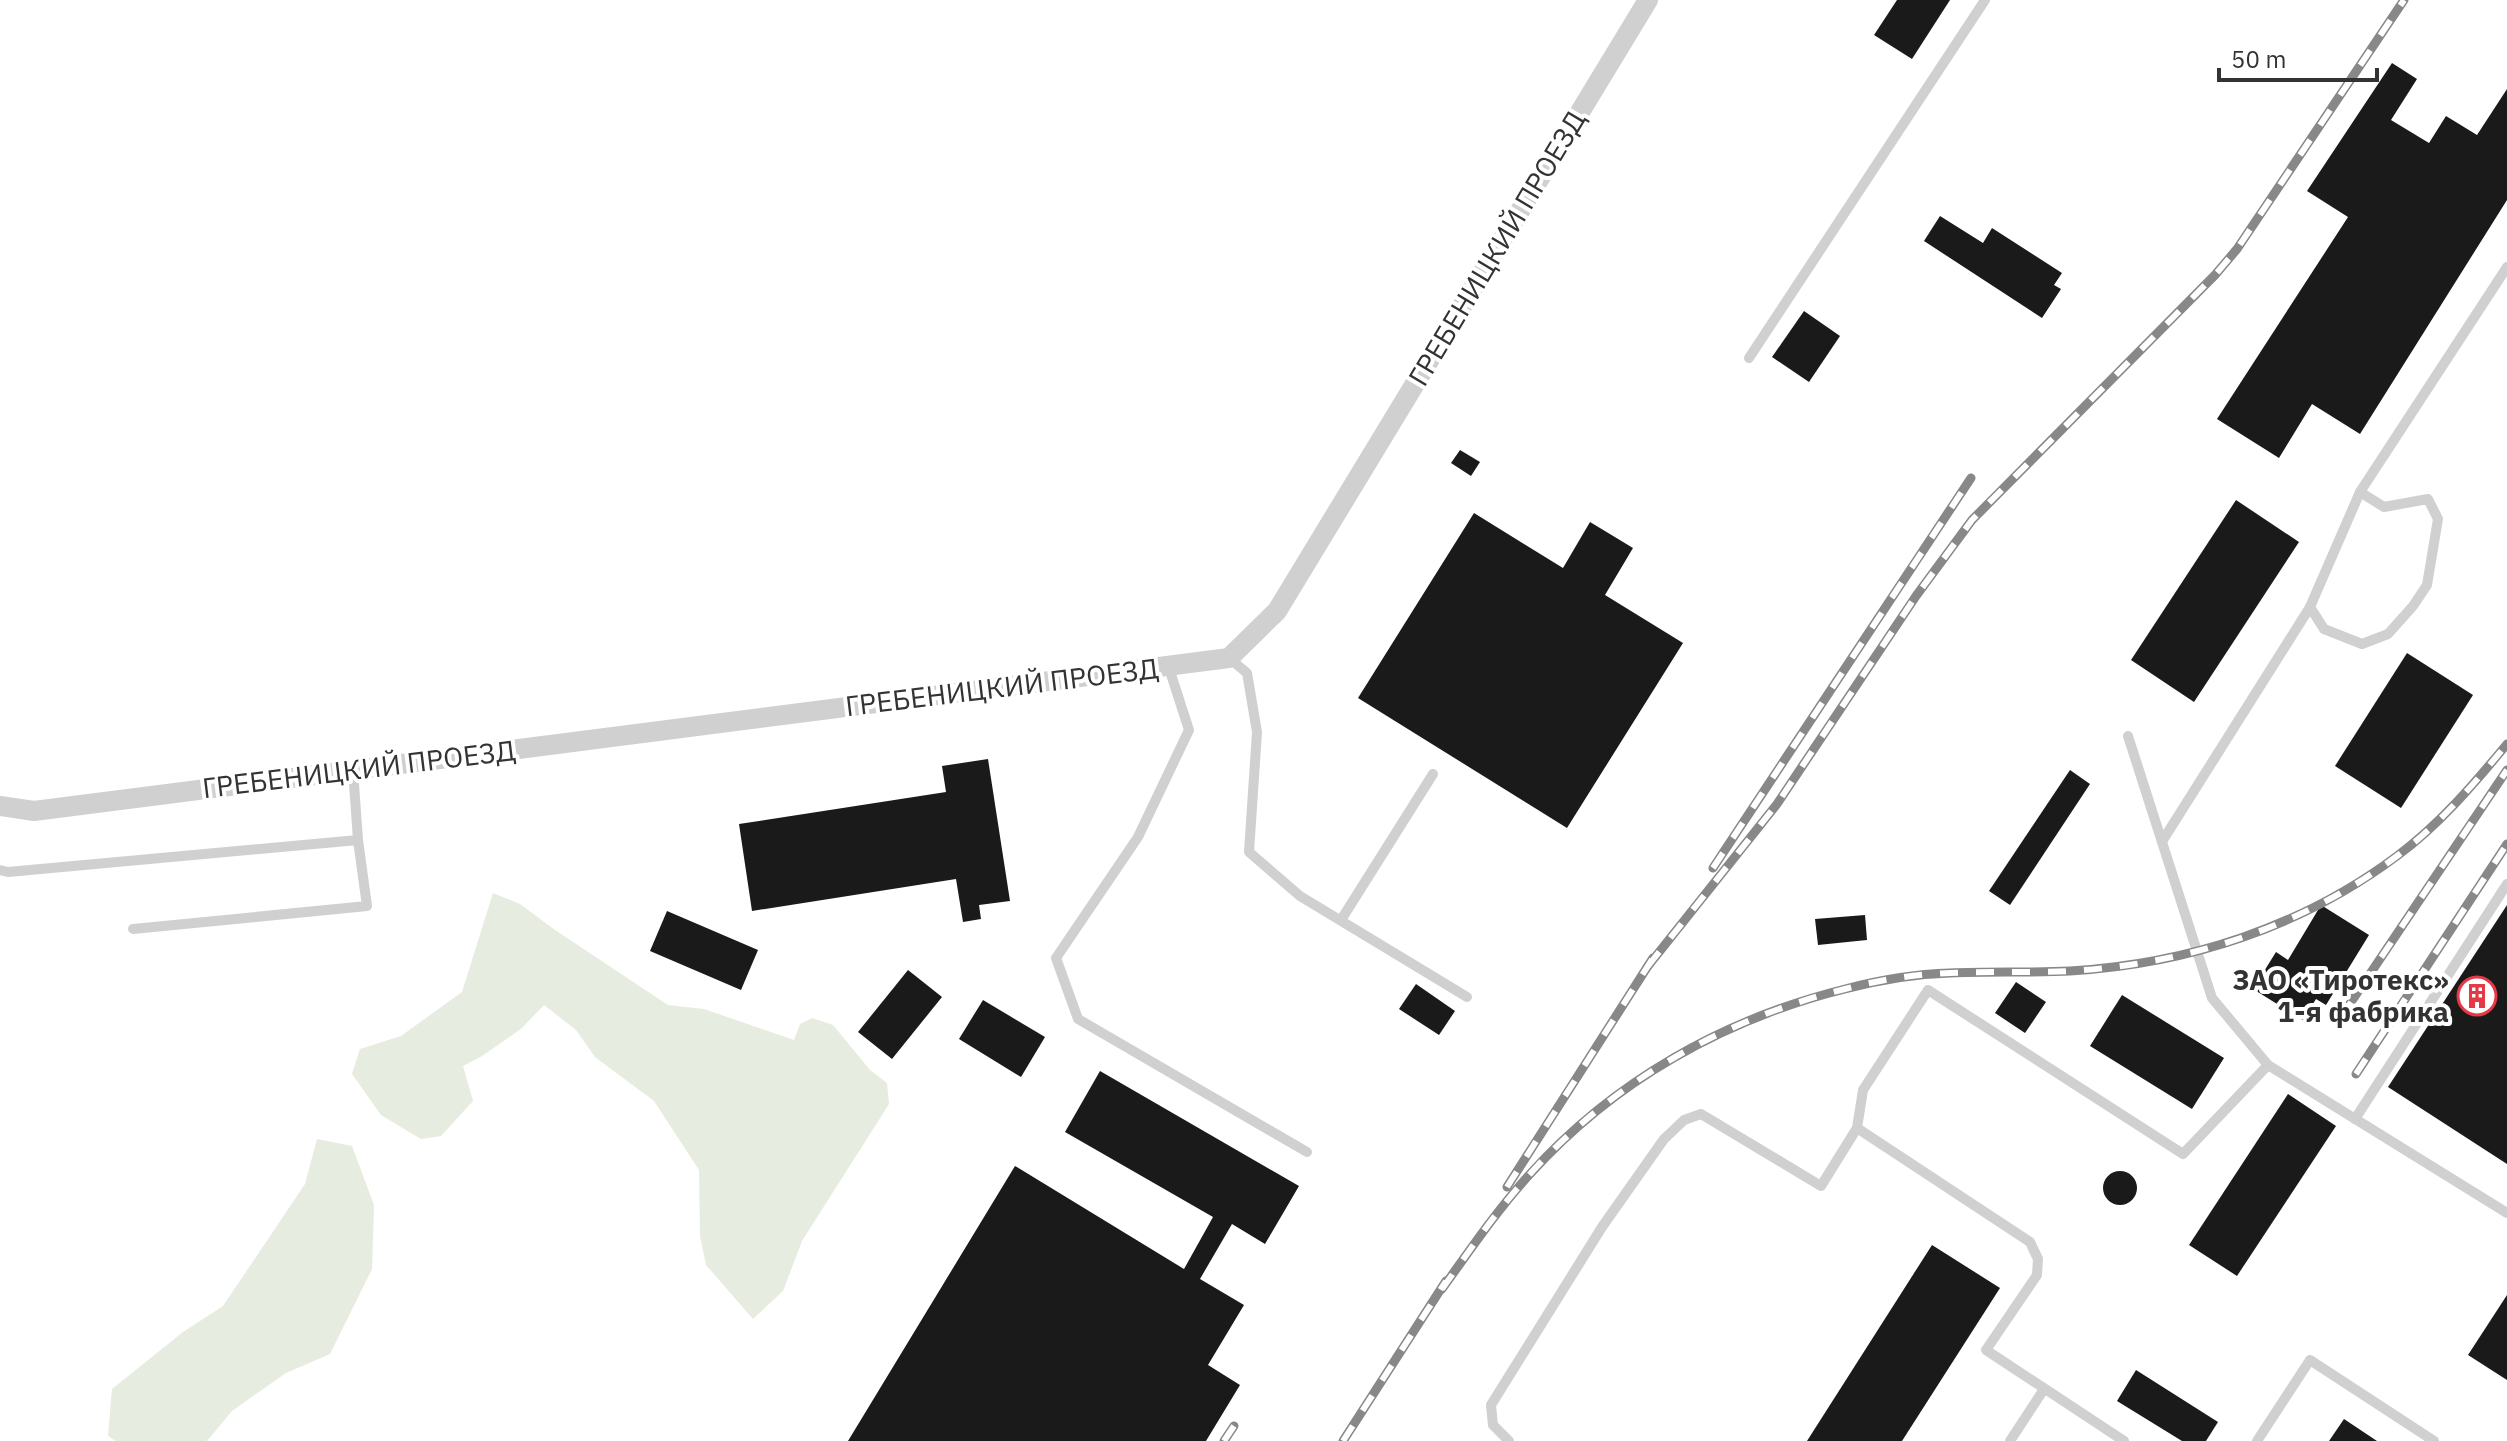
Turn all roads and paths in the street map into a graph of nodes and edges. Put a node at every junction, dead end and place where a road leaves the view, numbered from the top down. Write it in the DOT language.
graph roads {
  1 [pos="1648,0"];
  2 [pos="1985,0"];
  3 [pos="2507,267"];
  4 [pos="1749,358"];
  5 [pos="2360,492"];
  6 [pos="2310,607"];
  7 [pos="1229,658"];
  8 [pos="1168,665"];
  9 [pos="2128,736"];
  10 [pos="353,770"];
  11 [pos="1433,774"];
  12 [pos="0,806"];
  13 [pos="358,840"];
  14 [pos="2163,840"];
  15 [pos="0,870"];
  16 [pos="2507,884"];
  17 [pos="1341,920"];
  18 [pos="133,929"];
  19 [pos="1467,997"];
  20 [pos="2268,1065"];
  21 [pos="2355,1119"];
  22 [pos="1857,1128"];
  23 [pos="1307,1152"];
  24 [pos="2507,1213"];
  25 [pos="2044,1389"];
  26 [pos="1509,1441"];
  27 [pos="2010,1441"];
  28 [pos="2124,1441"];
  29 [pos="2257,1441"];
  30 [pos="2434,1441"];
  1 -- 7 [label="street, ГРЕБЕНИЦКИЙ ПРОЕЗД"];
  2 -- 4 [label="lane"];
  3 -- 5 [label="lane"];
  5 -- 6 [label="lane"];
  5 -- 6 [label="lane"];
  6 -- 14 [label="lane"];
  7 -- 8 [label="street, ГРЕБЕНИЦКИЙ ПРОЕЗД"];
  7 -- 17 [label="lane"];
  8 -- 10 [label="street, ГРЕБЕНИЦКИЙ ПРОЕЗД"];
  8 -- 23 [label="lane"];
  9 -- 14 [label="lane"];
  10 -- 12 [label="street, ГРЕБЕНИЦКИЙ ПРОЕЗД"];
  10 -- 13 [label="lane"];
  11 -- 17 [label="lane"];
  13 -- 15 [label="lane"];
  13 -- 18 [label="lane"];
  14 -- 20 [label="lane"];
  16 -- 21 [label="lane"];
  17 -- 19 [label="lane"];
  20 -- 21 [label="lane"];
  20 -- 22 [label="lane"];
  21 -- 24 [label="lane"];
  22 -- 25 [label="lane"];
  22 -- 26 [label="lane"];
  25 -- 27 [label="lane"];
  25 -- 28 [label="lane"];
  29 -- 30 [label="lane"];
}
